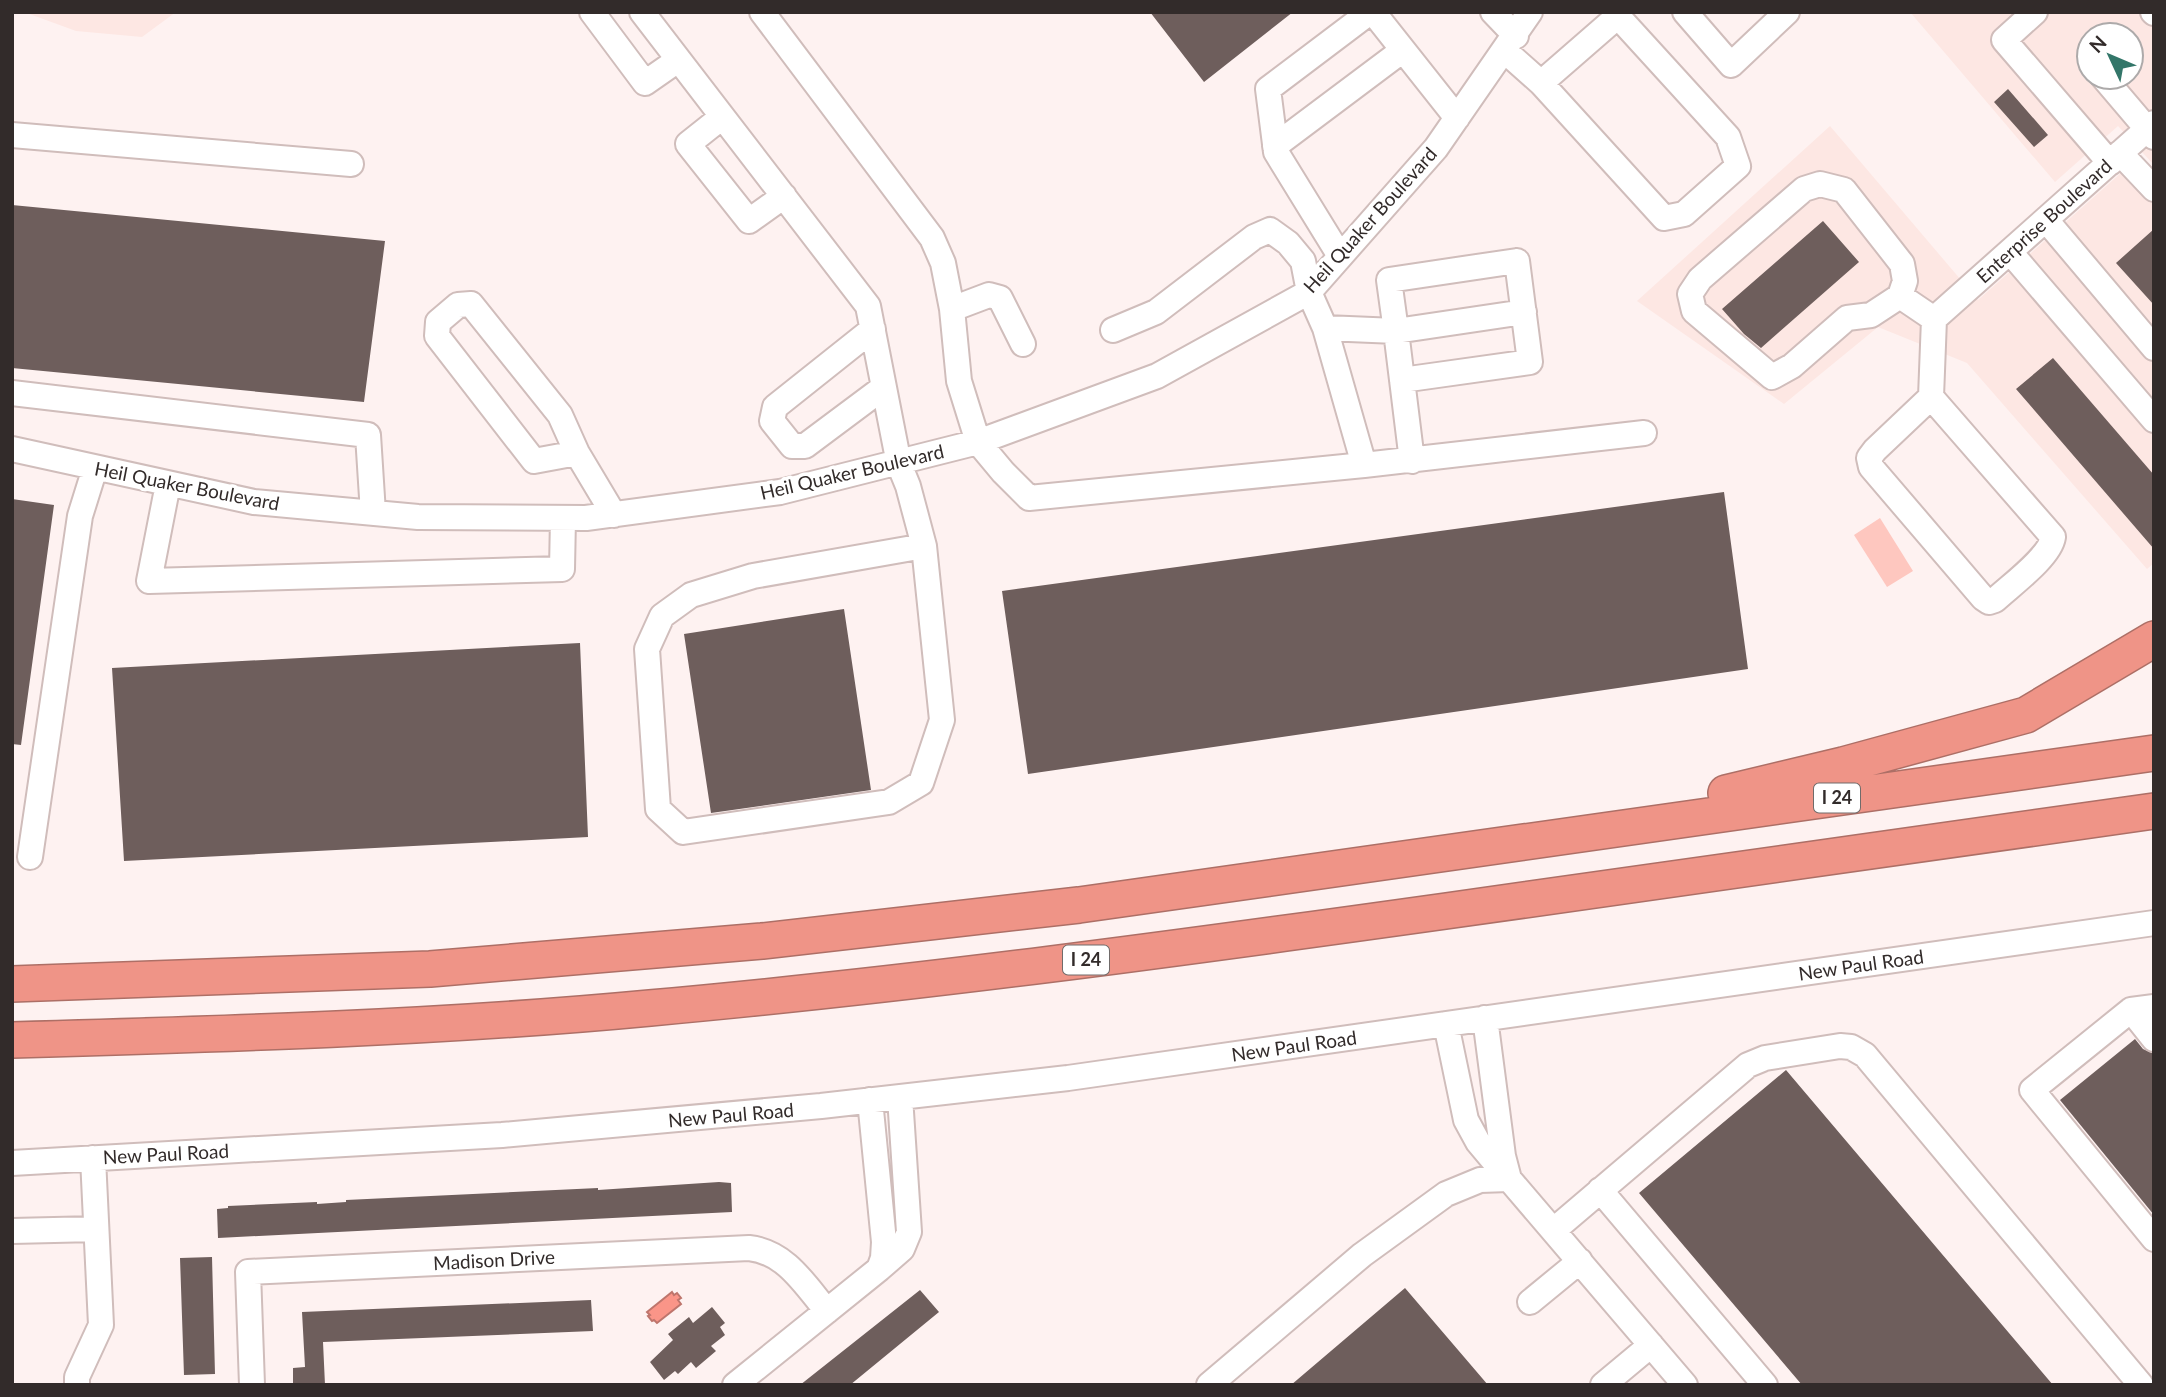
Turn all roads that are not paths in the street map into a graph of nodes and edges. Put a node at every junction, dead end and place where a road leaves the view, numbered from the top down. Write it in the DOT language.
graph roads {
  1 [pos="592,12"];
  2 [pos="642,12"];
  3 [pos="762,12"];
  4 [pos="1371,12"];
  5 [pos="1493,12"];
  6 [pos="1530,12"];
  7 [pos="1685,12"];
  8 [pos="1787,12"];
  9 [pos="2035,12"];
  10 [pos="1616,14"];
  11 [pos="1511,43"];
  12 [pos="1404,50"];
  13 [pos="678,60"];
  14 [pos="1541,83"];
  15 [pos="2116,91"];
  16 [pos="722,117"];
  17 [pos="1457,118"];
  18 [pos="2152,130"];
  19 [pos="12,135"];
  20 [pos="1275,146"];
  21 [pos="2115,158"];
  22 [pos="351,164"];
  23 [pos="2154,189"];
  24 [pos="784,196"];
  25 [pos="2046,220"];
  26 [pos="2010,252"];
  27 [pos="1340,256"];
  28 [pos="1309,292"];
  29 [pos="1900,296"];
  30 [pos="952,309"];
  31 [pos="1524,312"];
  32 [pos="1934,319"];
  33 [pos="1325,328"];
  34 [pos="873,329"];
  35 [pos="1113,330"];
  36 [pos="1396,331"];
  37 [pos="1023,344"];
  38 [pos="2154,348"];
  39 [pos="1402,380"];
  40 [pos="884,387"];
  41 [pos="12,393"];
  42 [pos="1931,397"];
  43 [pos="2154,420"];
  44 [pos="1644,433"];
  45 [pos="978,442"];
  46 [pos="12,449"];
  47 [pos="577,453"];
  48 [pos="1412,461"];
  49 [pos="899,464"];
  50 [pos="1364,466"];
  51 [pos="95,468"];
  52 [pos="168,484"];
  53 [pos="373,513"];
  54 [pos="614,515"];
  55 [pos="563,518"];
  56 [pos="924,546"];
  57 [pos="2154,639"];
  58 [pos="2154,753"];
  59 [pos="2154,811"];
  60 [pos="1520,843"];
  61 [pos="30,857"];
  62 [pos="2154,923"];
  63 [pos="12,985"];
  64 [pos="2142,1008"];
  65 [pos="1485,1018"];
  66 [pos="1446,1024"];
  67 [pos="2154,1039"];
  68 [pos="12,1040"];
  69 [pos="900,1097"];
  70 [pos="870,1100"];
  71 [pos="93,1158"];
  72 [pos="12,1163"];
  73 [pos="906,1174"];
  74 [pos="879,1177"];
  75 [pos="1509,1178"];
  76 [pos="1600,1190"];
  77 [pos="96,1229"];
  78 [pos="1553,1230"];
  79 [pos="12,1231"];
  80 [pos="2154,1239"];
  81 [pos="1580,1261"];
  82 [pos="879,1269"];
  83 [pos="1530,1303"];
  84 [pos="827,1311"];
  85 [pos="1651,1345"];
  86 [pos="78,1385"];
  87 [pos="252,1385"];
  88 [pos="735,1385"];
  89 [pos="1209,1385"];
  90 [pos="1603,1385"];
  91 [pos="1685,1385"];
  92 [pos="1765,1385"];
  93 [pos="2141,1385"];
  1 -- 13 [label="street"];
  2 -- 13 [label="street"];
  3 -- 30 [label="street"];
  4 -- 12 [label="street"];
  4 -- 20 [label="street"];
  5 -- 11 [label="street"];
  6 -- 11 [label="street, Heil Quaker Boulevard"];
  7 -- 8 [label="street"];
  9 -- 21 [label="street"];
  10 -- 14 [label="street"];
  10 -- 14 [label="street"];
  11 -- 14 [label="street"];
  11 -- 17 [label="street, Heil Quaker Boulevard"];
  12 -- 17 [label="street"];
  12 -- 20 [label="street"];
  13 -- 16 [label="street"];
  15 -- 18 [label="street"];
  16 -- 24 [label="street"];
  16 -- 24 [label="street"];
  17 -- 27 [label="street, Heil Quaker Boulevard"];
  18 -- 21 [label="street, Enterprise Boulevard"];
  19 -- 22 [label="street"];
  20 -- 27 [label="street"];
  21 -- 23 [label="street"];
  21 -- 25 [label="street, Enterprise Boulevard"];
  24 -- 34 [label="street"];
  25 -- 26 [label="street, Enterprise Boulevard"];
  25 -- 38 [label="street"];
  26 -- 32 [label="street, Enterprise Boulevard"];
  26 -- 43 [label="street"];
  27 -- 28 [label="street, Heil Quaker Boulevard"];
  28 -- 33 [label="street"];
  28 -- 35 [label="street"];
  28 -- 45 [label="street, Heil Quaker Boulevard"];
  29 -- 29 [label="street"];
  29 -- 32 [label="street"];
  30 -- 37 [label="street"];
  30 -- 45 [label="street"];
  31 -- 36 [label="street"];
  31 -- 36 [label="street"];
  31 -- 39 [label="street"];
  32 -- 42 [label="street"];
  33 -- 36 [label="street"];
  33 -- 50 [label="street"];
  34 -- 40 [label="street"];
  34 -- 40 [label="street"];
  36 -- 39 [label="street"];
  39 -- 48 [label="street"];
  40 -- 49 [label="street"];
  41 -- 53 [label="street"];
  42 -- 42 [label="street"];
  44 -- 48 [label="street"];
  45 -- 49 [label="street, Heil Quaker Boulevard"];
  45 -- 50 [label="street"];
  46 -- 51 [label="street, Heil Quaker Boulevard"];
  47 -- 47 [label="street"];
  47 -- 54 [label="street"];
  48 -- 50 [label="street"];
  49 -- 54 [label="street, Heil Quaker Boulevard"];
  49 -- 56 [label="street"];
  51 -- 52 [label="street, Heil Quaker Boulevard"];
  51 -- 61 [label="street"];
  52 -- 53 [label="street, Heil Quaker Boulevard"];
  52 -- 55 [label="street"];
  53 -- 55 [label="street, Heil Quaker Boulevard"];
  54 -- 55 [label="street, Heil Quaker Boulevard"];
  56 -- 56 [label="street"];
  57 -- 60 [label="highway"];
  58 -- 60 [label="highway, I 24"];
  59 -- 68 [label="highway, I 24"];
  60 -- 63 [label="highway, I 24"];
  62 -- 65 [label="street, New Paul Road"];
  64 -- 67 [label="street"];
  64 -- 80 [label="street"];
  65 -- 66 [label="street, New Paul Road"];
  65 -- 75 [label="street"];
  66 -- 69 [label="street, New Paul Road"];
  66 -- 75 [label="street"];
  69 -- 70 [label="street, New Paul Road"];
  69 -- 73 [label="street"];
  70 -- 71 [label="street, New Paul Road"];
  70 -- 74 [label="street"];
  71 -- 72 [label="street, New Paul Road"];
  71 -- 77 [label="street"];
  73 -- 74 [label="street"];
  73 -- 82 [label="street"];
  74 -- 82 [label="street"];
  75 -- 78 [label="street"];
  75 -- 89 [label="street"];
  76 -- 78 [label="street"];
  76 -- 92 [label="street"];
  76 -- 93 [label="street"];
  77 -- 79 [label="street"];
  77 -- 86 [label="street"];
  78 -- 81 [label="street"];
  81 -- 83 [label="street"];
  81 -- 85 [label="street"];
  82 -- 84 [label="street"];
  84 -- 87 [label="street, Madison Drive"];
  84 -- 88 [label="street"];
  85 -- 90 [label="street"];
  85 -- 91 [label="street"];
}
